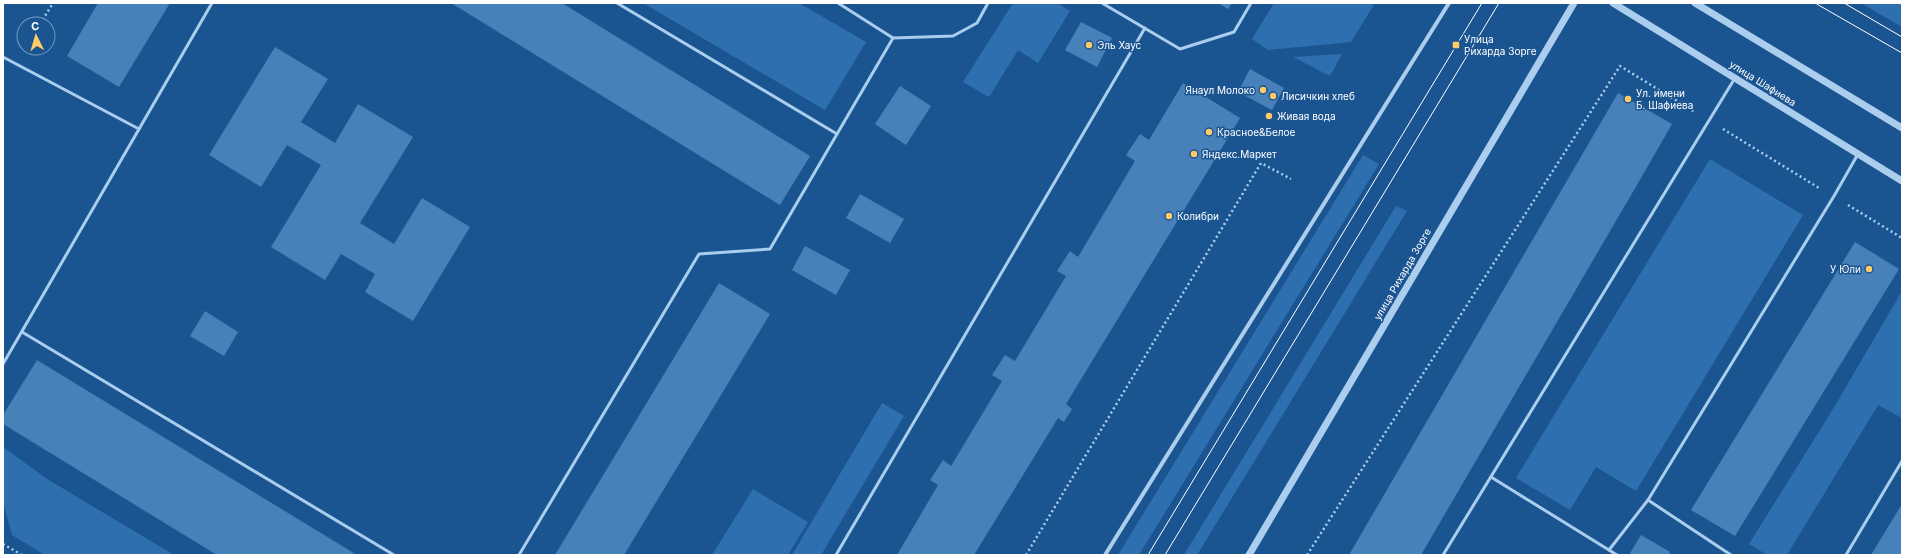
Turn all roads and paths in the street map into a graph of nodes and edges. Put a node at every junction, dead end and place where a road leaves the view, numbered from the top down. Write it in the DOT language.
graph roads {
  1 [pos="53,3"];
  2 [pos="212,3"];
  3 [pos="616,3"];
  4 [pos="838,3"];
  5 [pos="988,3"];
  6 [pos="1102,3"];
  7 [pos="1250,3"];
  8 [pos="1449,3"];
  9 [pos="1574,3"];
  10 [pos="1613,3"];
  11 [pos="1695,3"];
  12 [pos="45,16"];
  13 [pos="1145,28"];
  14 [pos="893,38"];
  15 [pos="3,57"];
  16 [pos="1734,78"];
  17 [pos="1709,121"];
  18 [pos="1902,128"];
  19 [pos="139,129"];
  20 [pos="836,134"];
  21 [pos="1858,154"];
  22 [pos="1291,179"];
  23 [pos="1902,181"];
  24 [pos="1834,196"];
  25 [pos="1902,238"];
  26 [pos="22,332"];
  27 [pos="3,364"];
  28 [pos="1902,461"];
  29 [pos="1491,477"];
  30 [pos="1648,500"];
  31 [pos="3,544"];
  32 [pos="1609,550"];
  33 [pos="22,555"];
  34 [pos="394,555"];
  35 [pos="519,555"];
  36 [pos="836,555"];
  37 [pos="1026,555"];
  38 [pos="1105,555"];
  39 [pos="1249,555"];
  40 [pos="1307,555"];
  41 [pos="1443,555"];
  42 [pos="1617,555"];
  43 [pos="1731,555"];
  44 [pos="1846,555"];
  1 -- 12 [label="path"];
  2 -- 19 [label="lane"];
  3 -- 20 [label="lane"];
  4 -- 14 [label="lane"];
  5 -- 14 [label="lane"];
  6 -- 13 [label="lane"];
  7 -- 13 [label="lane"];
  8 -- 38 [label="street"];
  9 -- 39 [label="street, улица Рихарда Зорге"];
  10 -- 16 [label="street, улица Шафиева"];
  11 -- 18 [label="street"];
  13 -- 36 [label="lane"];
  14 -- 20 [label="lane"];
  15 -- 19 [label="lane"];
  16 -- 17 [label="lane"];
  16 -- 21 [label="street, улица Шафиева"];
  17 -- 24 [label="path"];
  17 -- 29 [label="lane"];
  17 -- 40 [label="path"];
  19 -- 26 [label="lane"];
  20 -- 35 [label="lane"];
  21 -- 23 [label="street, улица Шафиева"];
  21 -- 24 [label="lane"];
  22 -- 37 [label="path"];
  24 -- 25 [label="path"];
  24 -- 30 [label="lane"];
  26 -- 27 [label="lane"];
  26 -- 34 [label="lane"];
  28 -- 44 [label="lane"];
  29 -- 32 [label="lane"];
  29 -- 41 [label="lane"];
  30 -- 32 [label="lane"];
  30 -- 43 [label="lane"];
  31 -- 33 [label="path"];
  32 -- 42 [label="lane"];
}
